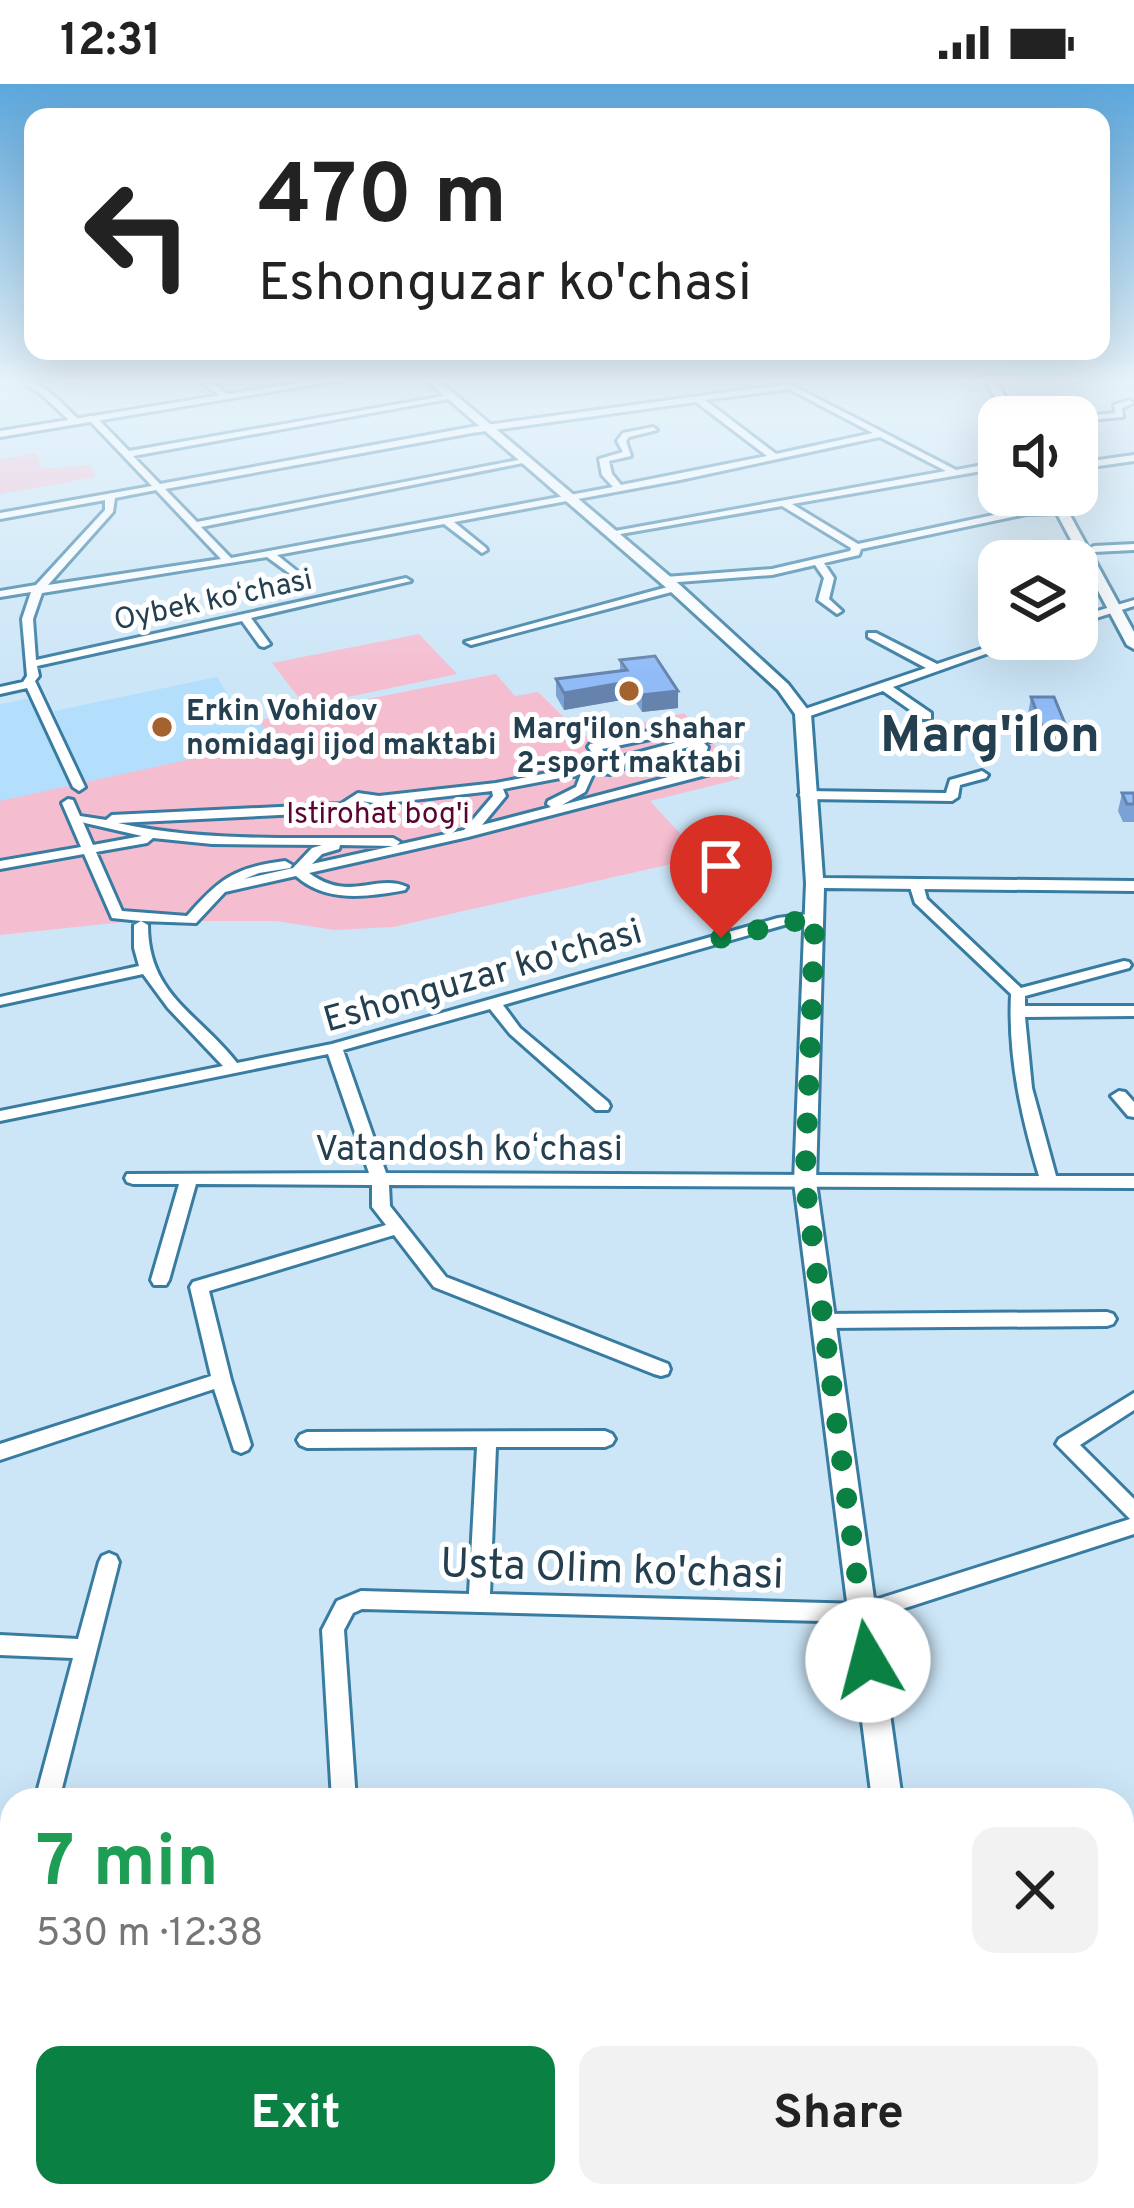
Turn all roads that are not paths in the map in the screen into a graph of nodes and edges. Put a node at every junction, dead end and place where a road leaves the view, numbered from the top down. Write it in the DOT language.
graph roads {
  1 [pos="148,478"];
  2 [pos="211,478"];
  3 [pos="439,478"];
  4 [pos="542,478"];
  5 [pos="610,478"];
  6 [pos="667,478"];
  7 [pos="914,478"];
  8 [pos="156,488"];
  9 [pos="617,488"];
  10 [pos="564,496"];
  11 [pos="110,497"];
  12 [pos="782,502"];
  13 [pos="0,516"];
  14 [pos="1002,516"];
  15 [pos="1071,516"];
  16 [pos="444,519"];
  17 [pos="194,525"];
  18 [pos="609,533"];
  19 [pos="856,547"];
  20 [pos="1134,547"];
  21 [pos="1098,549"];
  22 [pos="482,550"];
  23 [pos="269,554"];
  24 [pos="1098,556"];
  25 [pos="229,561"];
  26 [pos="819,565"];
  27 [pos="293,573"];
  28 [pos="406,581"];
  29 [pos="670,584"];
  30 [pos="39,589"];
  31 [pos="0,594"];
  32 [pos="1127,608"];
  33 [pos="837,611"];
  34 [pos="244,616"];
  35 [pos="872,635"];
  36 [pos="471,643"];
  37 [pos="265,644"];
  38 [pos="1134,645"];
  39 [pos="978,654"];
  40 [pos="31,664"];
  41 [pos="935,668"];
  42 [pos="30,682"];
  43 [pos="884,686"];
  44 [pos="0,691"];
  45 [pos="803,714"];
  46 [pos="927,716"];
  47 [pos="727,733"];
  48 [pos="698,741"];
  49 [pos="605,765"];
  50 [pos="729,765"];
  51 [pos="982,775"];
  52 [pos="631,785"];
  53 [pos="79,787"];
  54 [pos="496,787"];
  55 [pos="805,795"];
  56 [pos="68,803"];
  57 [pos="80,819"];
  58 [pos="522,819"];
  59 [pos="465,835"];
  60 [pos="160,836"];
  61 [pos="340,843"];
  62 [pos="88,850"];
  63 [pos="0,865"];
  64 [pos="301,868"];
  65 [pos="815,883"];
  66 [pos="916,884"];
  67 [pos="1134,886"];
  68 [pos="400,887"];
  69 [pos="815,917"];
  70 [pos="141,925"];
  71 [pos="1124,965"];
  72 [pos="149,968"];
  73 [pos="1018,992"];
  74 [pos="2,1001"];
  75 [pos="493,1002"];
  76 [pos="1017,1011"];
  77 [pos="1134,1011"];
  78 [pos="334,1048"];
  79 [pos="234,1069"];
  80 [pos="1119,1096"];
  81 [pos="602,1106"];
  82 [pos="1134,1112"];
  83 [pos="0,1116"];
  84 [pos="133,1178"];
  85 [pos="189,1179"];
  86 [pos="380,1180"];
  87 [pos="805,1182"];
  88 [pos="1049,1182"];
  89 [pos="1134,1182"];
  90 [pos="394,1229"];
  91 [pos="160,1280"];
  92 [pos="1107,1319"];
  93 [pos="822,1321"];
  94 [pos="661,1369"];
  95 [pos="220,1380"];
  96 [pos="1134,1400"];
  97 [pos="487,1439"];
  98 [pos="604,1439"];
  99 [pos="307,1440"];
  100 [pos="241,1445"];
  101 [pos="0,1452"];
  102 [pos="1134,1512"];
  103 [pos="1134,1526"];
  104 [pos="109,1562"];
  105 [pos="478,1603"];
  106 [pos="862,1613"];
  107 [pos="0,1645"];
  108 [pos="86,1649"];
  109 [pos="50,1788"];
  110 [pos="343,1788"];
  111 [pos="885,1788"];
  1 -- 8 [label="street"];
  2 -- 8 [label="street"];
  3 -- 17 [label="street"];
  4 -- 10 [label="main road"];
  5 -- 9 [label="street"];
  6 -- 9 [label="street"];
  7 -- 12 [label="street"];
  8 -- 11 [label="street"];
  8 -- 17 [label="street"];
  9 -- 10 [label="street"];
  10 -- 16 [label="street"];
  10 -- 18 [label="main road"];
  11 -- 13 [label="street"];
  11 -- 30 [label="street"];
  12 -- 18 [label="street"];
  12 -- 19 [label="street"];
  14 -- 19 [label="street"];
  15 -- 32 [label="main road"];
  16 -- 22 [label="street"];
  16 -- 23 [label="street"];
  17 -- 25 [label="street"];
  18 -- 29 [label="main road"];
  19 -- 26 [label="street"];
  20 -- 21 [label="street"];
  23 -- 25 [label="street"];
  23 -- 27 [label="street"];
  24 -- 32 [label="main road"];
  25 -- 30 [label="street"];
  26 -- 29 [label="street"];
  26 -- 33 [label="street"];
  28 -- 34 [label="street, Oybek koʻchasi"];
  29 -- 36 [label="street"];
  29 -- 45 [label="main road"];
  30 -- 31 [label="street"];
  30 -- 40 [label="street"];
  32 -- 38 [label="main road"];
  34 -- 37 [label="street"];
  34 -- 40 [label="street, Oybek koʻchasi"];
  35 -- 41 [label="street"];
  39 -- 41 [label="street"];
  40 -- 42 [label="street"];
  41 -- 43 [label="street"];
  42 -- 44 [label="street"];
  42 -- 53 [label="street"];
  43 -- 45 [label="street"];
  43 -- 46 [label="street"];
  45 -- 55 [label="main road"];
  47 -- 48 [label="street"];
  48 -- 49 [label="street"];
  48 -- 49 [label="street"];
  48 -- 52 [label="street"];
  49 -- 52 [label="street"];
  49 -- 54 [label="street"];
  49 -- 58 [label="street"];
  50 -- 52 [label="street"];
  51 -- 55 [label="street"];
  52 -- 58 [label="street"];
  54 -- 57 [label="street"];
  54 -- 59 [label="street"];
  55 -- 65 [label="main road"];
  56 -- 57 [label="street"];
  57 -- 60 [label="street"];
  57 -- 62 [label="street"];
  58 -- 59 [label="street"];
  59 -- 61 [label="street"];
  59 -- 64 [label="street"];
  60 -- 61 [label="street"];
  60 -- 62 [label="street"];
  61 -- 64 [label="street"];
  62 -- 63 [label="street"];
  62 -- 64 [label="street"];
  64 -- 68 [label="street"];
  65 -- 66 [label="main road"];
  65 -- 69 [label="main road"];
  66 -- 67 [label="main road"];
  66 -- 73 [label="street"];
  69 -- 75 [label="street, Eshonguzar ko'chasi"];
  69 -- 87 [label="main road"];
  70 -- 72 [label="street"];
  71 -- 73 [label="street"];
  72 -- 74 [label="street"];
  72 -- 79 [label="street"];
  73 -- 76 [label="street"];
  75 -- 78 [label="street, Eshonguzar ko'chasi"];
  75 -- 81 [label="street"];
  76 -- 77 [label="street"];
  76 -- 88 [label="street"];
  78 -- 79 [label="street, Eshonguzar ko'chasi"];
  78 -- 86 [label="street"];
  79 -- 83 [label="street, Eshonguzar ko'chasi"];
  80 -- 82 [label="street"];
  84 -- 85 [label="street, Vatandosh koʻchasi"];
  85 -- 86 [label="street, Vatandosh koʻchasi"];
  85 -- 91 [label="street"];
  86 -- 87 [label="street, Vatandosh koʻchasi"];
  86 -- 90 [label="street"];
  87 -- 88 [label="street, Vatandosh koʻchasi"];
  87 -- 93 [label="main road"];
  88 -- 89 [label="street, Vatandosh koʻchasi"];
  90 -- 94 [label="street"];
  90 -- 95 [label="street"];
  92 -- 93 [label="street"];
  93 -- 106 [label="main road"];
  95 -- 100 [label="street"];
  95 -- 101 [label="street"];
  96 -- 102 [label="street"];
  97 -- 98 [label="street"];
  97 -- 99 [label="street"];
  97 -- 105 [label="street"];
  103 -- 106 [label="street, Usta Olim ko'chasi"];
  104 -- 108 [label="street"];
  105 -- 106 [label="street, Usta Olim ko'chasi"];
  105 -- 110 [label="street, Usta Olim ko'chasi"];
  106 -- 111 [label="main road"];
  107 -- 108 [label="street"];
  108 -- 109 [label="street"];
}
